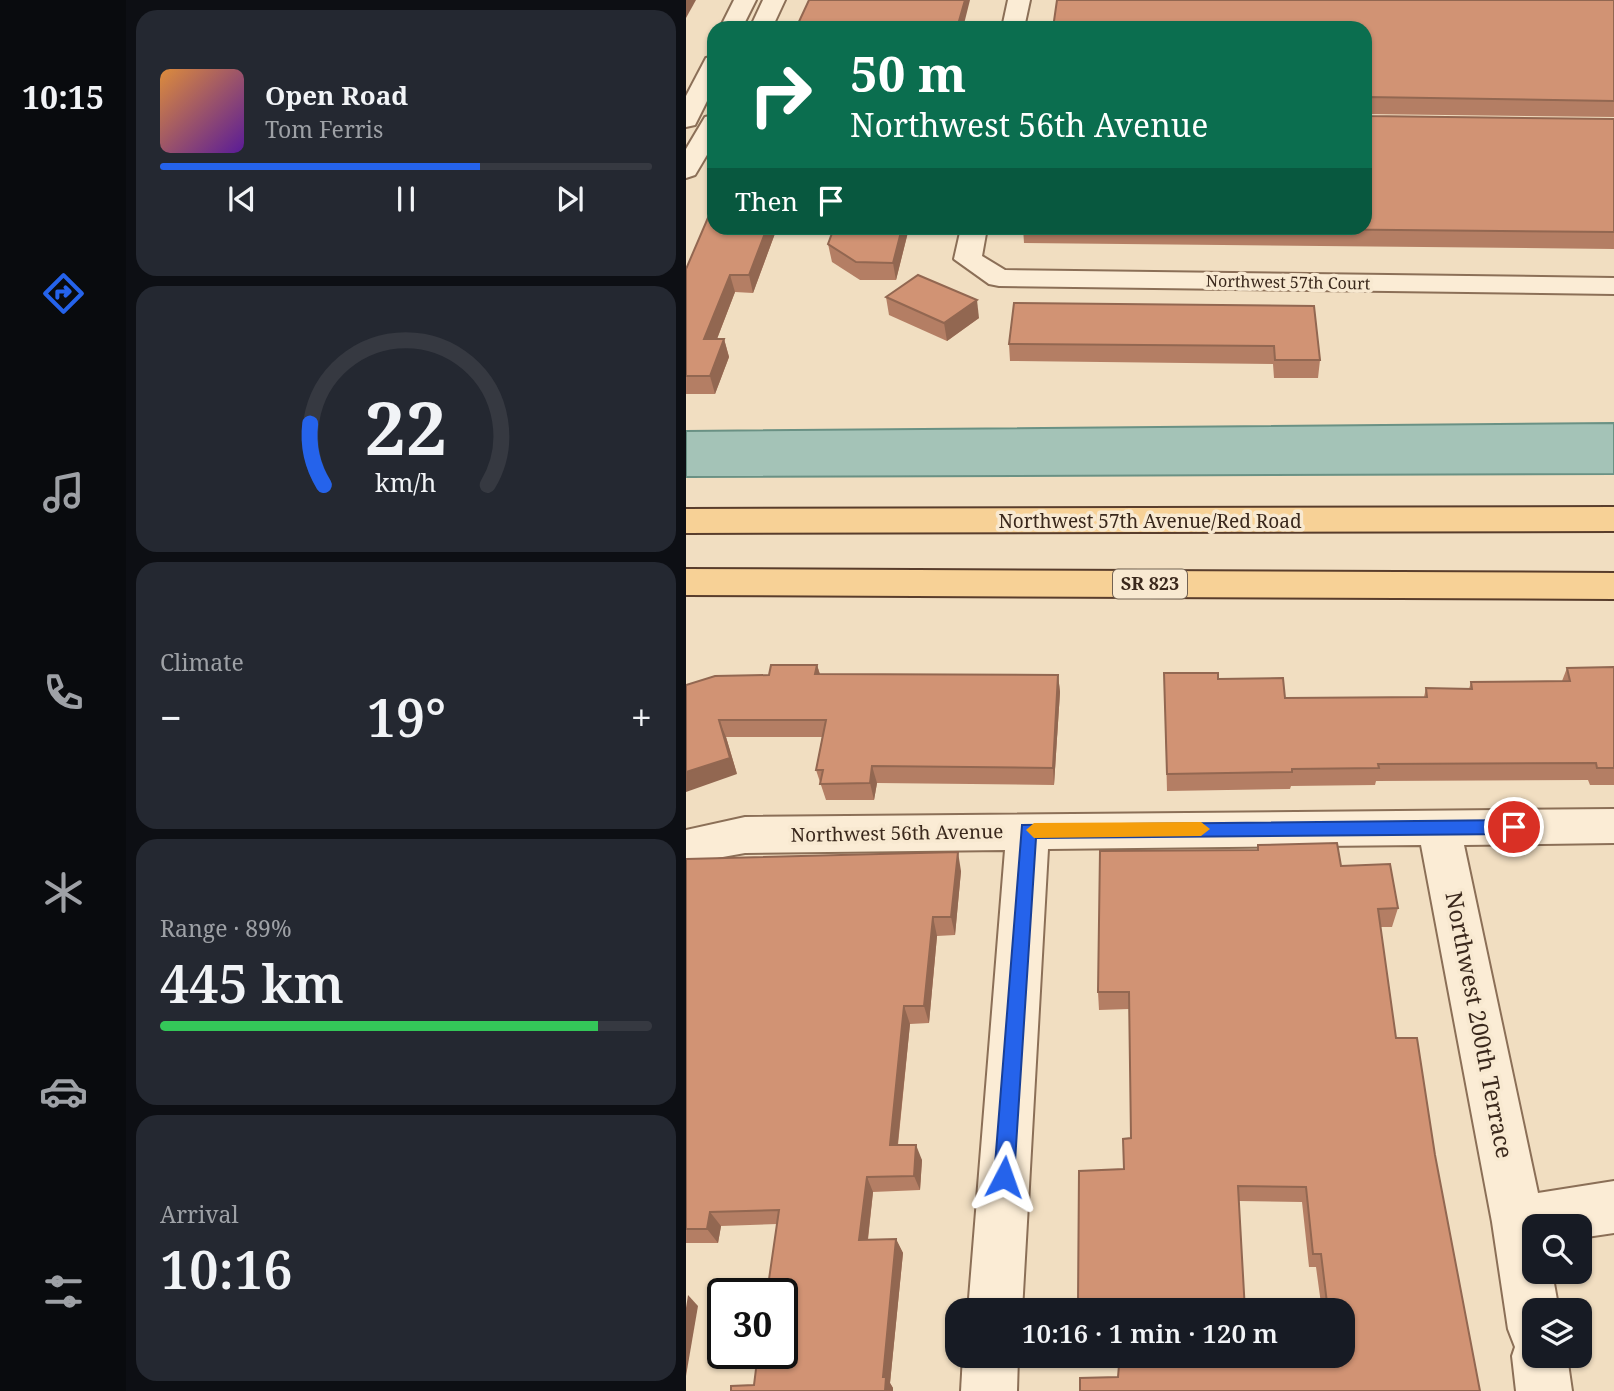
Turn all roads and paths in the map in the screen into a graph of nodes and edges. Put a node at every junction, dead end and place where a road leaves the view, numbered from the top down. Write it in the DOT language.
graph roads {
  1 [pos="745,0"];
  2 [pos="774,0"];
  3 [pos="1019,0"];
  4 [pos="734,21"];
  5 [pos="764,21"];
  6 [pos="1014,21"];
  7 [pos="707,78"];
  8 [pos="686,121"];
  9 [pos="707,122"];
  10 [pos="707,134"];
  11 [pos="686,170"];
  12 [pos="973,235"];
  13 [pos="1614,286"];
  14 [pos="1614,519"];
  15 [pos="686,522"];
  16 [pos="686,582"];
  17 [pos="1614,586"];
  18 [pos="1614,827"];
  19 [pos="1439,828"];
  20 [pos="1028,830"];
  21 [pos="686,850"];
  22 [pos="1614,1207"];
  23 [pos="1518,1222"];
  24 [pos="996,1298"];
  25 [pos="1530,1298"];
  26 [pos="990,1368"];
  27 [pos="1541,1368"];
  28 [pos="989,1391"];
  29 [pos="1544,1391"];
  1 -- 4 [label="street"];
  2 -- 5 [label="street"];
  3 -- 6 [label="street"];
  7 -- 8 [label="street"];
  8 -- 9 [label="street"];
  10 -- 11 [label="street"];
  12 -- 13 [label="street, Northwest 57th Court"];
  14 -- 15 [label="main road, Northwest 57th Avenue/Red Road"];
  16 -- 17 [label="main road, SR 823"];
  18 -- 19 [label="street, Northwest 56th Avenue"];
  19 -- 20 [label="street, Northwest 56th Avenue"];
  19 -- 23 [label="street, Northwest 200th Terrace"];
  20 -- 21 [label="street, Northwest 56th Avenue"];
  20 -- 24 [label="street"];
  22 -- 23 [label="street"];
  23 -- 25 [label="street, Northwest 200th Terrace"];
  26 -- 28 [label="street"];
  27 -- 29 [label="street"];
}
